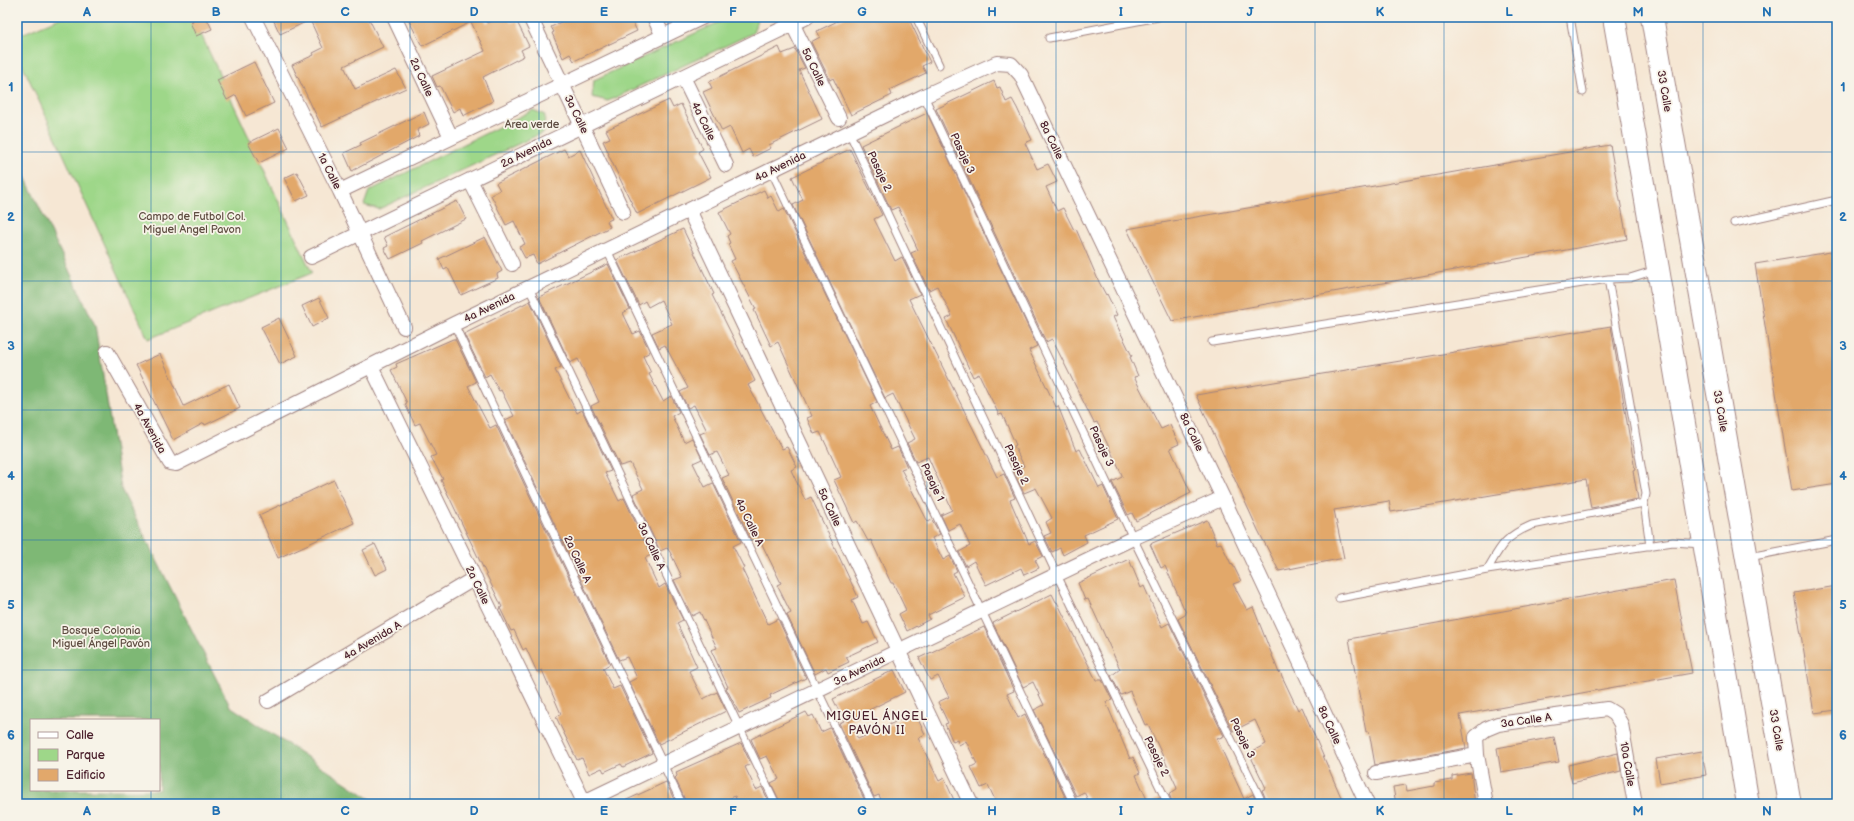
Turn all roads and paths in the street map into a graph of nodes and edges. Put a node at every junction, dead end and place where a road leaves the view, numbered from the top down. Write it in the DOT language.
graph roads {
  1 [pos="253,17"];
  2 [pos="394,17"];
  3 [pos="530,17"];
  4 [pos="654,17"];
  5 [pos="703,17"];
  6 [pos="807,17"];
  7 [pos="916,17"];
  8 [pos="1158,17"];
  9 [pos="1570,17"];
  10 [pos="1614,17"];
  11 [pos="1652,17"];
  12 [pos="791,20"];
  13 [pos="663,36"];
  14 [pos="1049,38"];
  15 [pos="1011,64"];
  16 [pos="939,65"];
  17 [pos="683,77"];
  18 [pos="562,84"];
  19 [pos="1583,92"];
  20 [pos="924,96"];
  21 [pos="839,118"];
  22 [pos="582,126"];
  23 [pos="849,132"];
  24 [pos="451,137"];
  25 [pos="726,165"];
  26 [pos="772,170"];
  27 [pos="470,180"];
  28 [pos="340,190"];
  29 [pos="1837,200"];
  30 [pos="689,210"];
  31 [pos="623,212"];
  32 [pos="1734,223"];
  33 [pos="360,233"];
  34 [pos="607,250"];
  35 [pos="311,257"];
  36 [pos="512,264"];
  37 [pos="1658,269"];
  38 [pos="1608,279"];
  39 [pos="529,288"];
  40 [pos="454,324"];
  41 [pos="404,327"];
  42 [pos="1212,342"];
  43 [pos="107,352"];
  44 [pos="371,366"];
  45 [pos="1223,498"];
  46 [pos="1644,503"];
  47 [pos="1133,538"];
  48 [pos="1837,540"];
  49 [pos="1704,545"];
  50 [pos="1650,546"];
  51 [pos="1746,557"];
  52 [pos="1487,570"];
  53 [pos="1057,575"];
  54 [pos="475,578"];
  55 [pos="1339,598"];
  56 [pos="982,611"];
  57 [pos="898,651"];
  58 [pos="818,690"];
  59 [pos="268,701"];
  60 [pos="1621,724"];
  61 [pos="739,728"];
  62 [pos="1477,755"];
  63 [pos="664,764"];
  64 [pos="1376,773"];
  65 [pos="584,803"];
  66 [pos="682,804"];
  67 [pos="776,804"];
  68 [pos="872,804"];
  69 [pos="971,804"];
  70 [pos="1074,804"];
  71 [pos="1168,804"];
  72 [pos="1264,804"];
  73 [pos="1366,804"];
  74 [pos="1486,804"];
  75 [pos="1635,804"];
  76 [pos="1748,804"];
  77 [pos="1790,804"];
  1 -- 28 [label="street, 1a Calle"];
  2 -- 24 [label="street, 2a Calle"];
  3 -- 18 [label="street, 3a Calle"];
  4 -- 13 [label="street"];
  5 -- 13 [label="street"];
  6 -- 12 [label="street, 2a Avenida"];
  7 -- 16 [label="lane"];
  8 -- 14 [label="lane"];
  9 -- 19 [label="lane"];
  10 -- 37 [label="main road"];
  11 -- 51 [label="main road, 33 Calle"];
  12 -- 17 [label="street, 2a Avenida"];
  12 -- 21 [label="street, 5a Calle"];
  13 -- 18 [label="street"];
  15 -- 20 [label="street, 4a Avenida"];
  15 -- 45 [label="street, 8a Calle"];
  17 -- 22 [label="street, 2a Avenida"];
  17 -- 25 [label="street, 4a Calle"];
  18 -- 22 [label="street, 3a Calle"];
  18 -- 24 [label="street"];
  20 -- 23 [label="street, 4a Avenida"];
  20 -- 47 [label="lane, Pasaje 3"];
  22 -- 27 [label="street, 2a Avenida"];
  22 -- 31 [label="street, 3a Calle"];
  23 -- 26 [label="street, 4a Avenida"];
  23 -- 53 [label="lane, Pasaje 2"];
  24 -- 28 [label="street"];
  26 -- 30 [label="street, 4a Avenida"];
  26 -- 56 [label="lane, Pasaje 1"];
  27 -- 33 [label="street, 2a Avenida"];
  27 -- 36 [label="street"];
  28 -- 33 [label="street, 1a Calle"];
  29 -- 32 [label="lane"];
  30 -- 34 [label="street, 4a Avenida"];
  30 -- 57 [label="street, 5a Calle"];
  33 -- 35 [label="street, 2a Avenida"];
  33 -- 41 [label="street, 1a Calle"];
  34 -- 39 [label="street, 4a Avenida"];
  34 -- 58 [label="lane, 4a Calle A"];
  37 -- 38 [label="lane"];
  37 -- 49 [label="main road"];
  38 -- 42 [label="lane"];
  38 -- 46 [label="lane"];
  39 -- 40 [label="street, 4a Avenida"];
  39 -- 61 [label="lane, 3a Calle A"];
  40 -- 44 [label="street, 4a Avenida"];
  40 -- 63 [label="lane, 2a Calle A"];
  43 -- 44 [label="street, 4a Avenida"];
  44 -- 54 [label="street, 2a Calle"];
  45 -- 47 [label="street, 3a Avenida"];
  45 -- 73 [label="street, 8a Calle"];
  46 -- 50 [label="lane"];
  46 -- 52 [label="lane"];
  47 -- 53 [label="street, 3a Avenida"];
  47 -- 72 [label="lane, Pasaje 3"];
  48 -- 51 [label="lane"];
  49 -- 50 [label="lane"];
  49 -- 76 [label="main road"];
  50 -- 52 [label="lane"];
  51 -- 77 [label="main road, 33 Calle"];
  52 -- 55 [label="lane"];
  53 -- 56 [label="street, 3a Avenida"];
  53 -- 71 [label="lane, Pasaje 2"];
  54 -- 59 [label="street, 4a Avenida A"];
  54 -- 65 [label="street, 2a Calle"];
  56 -- 57 [label="street, 3a Avenida"];
  56 -- 70 [label="lane, Pasaje 1"];
  57 -- 58 [label="street, 3a Avenida"];
  57 -- 69 [label="street, 5a Calle"];
  58 -- 61 [label="street, 3a Avenida"];
  58 -- 68 [label="lane, 4a Calle A"];
  60 -- 62 [label="street, 3a Calle A"];
  60 -- 75 [label="street, 10a Calle"];
  61 -- 63 [label="street, 3a Avenida"];
  61 -- 67 [label="lane, 3a Calle A"];
  62 -- 64 [label="street"];
  62 -- 74 [label="street"];
  63 -- 65 [label="street, 3a Avenida"];
  63 -- 66 [label="lane, 2a Calle A"];
}
